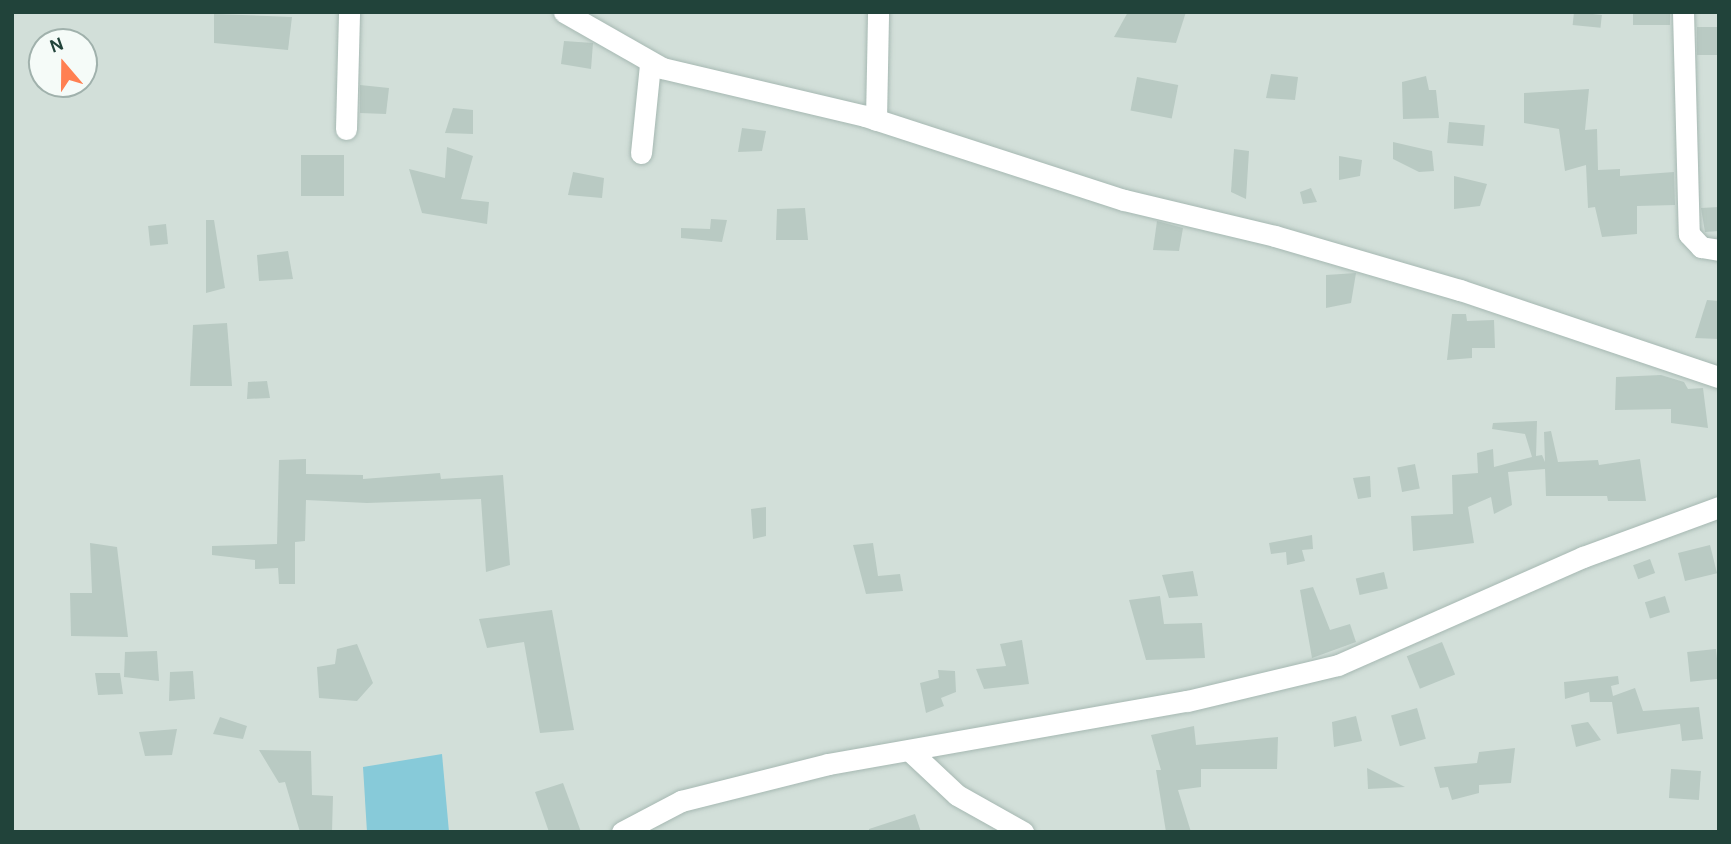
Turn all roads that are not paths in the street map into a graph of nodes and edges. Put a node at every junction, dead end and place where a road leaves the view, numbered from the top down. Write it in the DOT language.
graph roads {
  1 [pos="349,12"];
  2 [pos="564,12"];
  3 [pos="878,12"];
  4 [pos="1683,12"];
  5 [pos="650,65"];
  6 [pos="876,120"];
  7 [pos="346,129"];
  8 [pos="641,153"];
  9 [pos="1719,250"];
  10 [pos="1719,377"];
  11 [pos="1719,507"];
  12 [pos="910,751"];
  13 [pos="622,832"];
  14 [pos="1023,832"];
  1 -- 7 [label="street"];
  2 -- 5 [label="street"];
  3 -- 6 [label="street"];
  4 -- 9 [label="street"];
  5 -- 6 [label="street"];
  5 -- 8 [label="street"];
  6 -- 10 [label="street"];
  11 -- 12 [label="street"];
  12 -- 13 [label="street"];
  12 -- 14 [label="street"];
}
